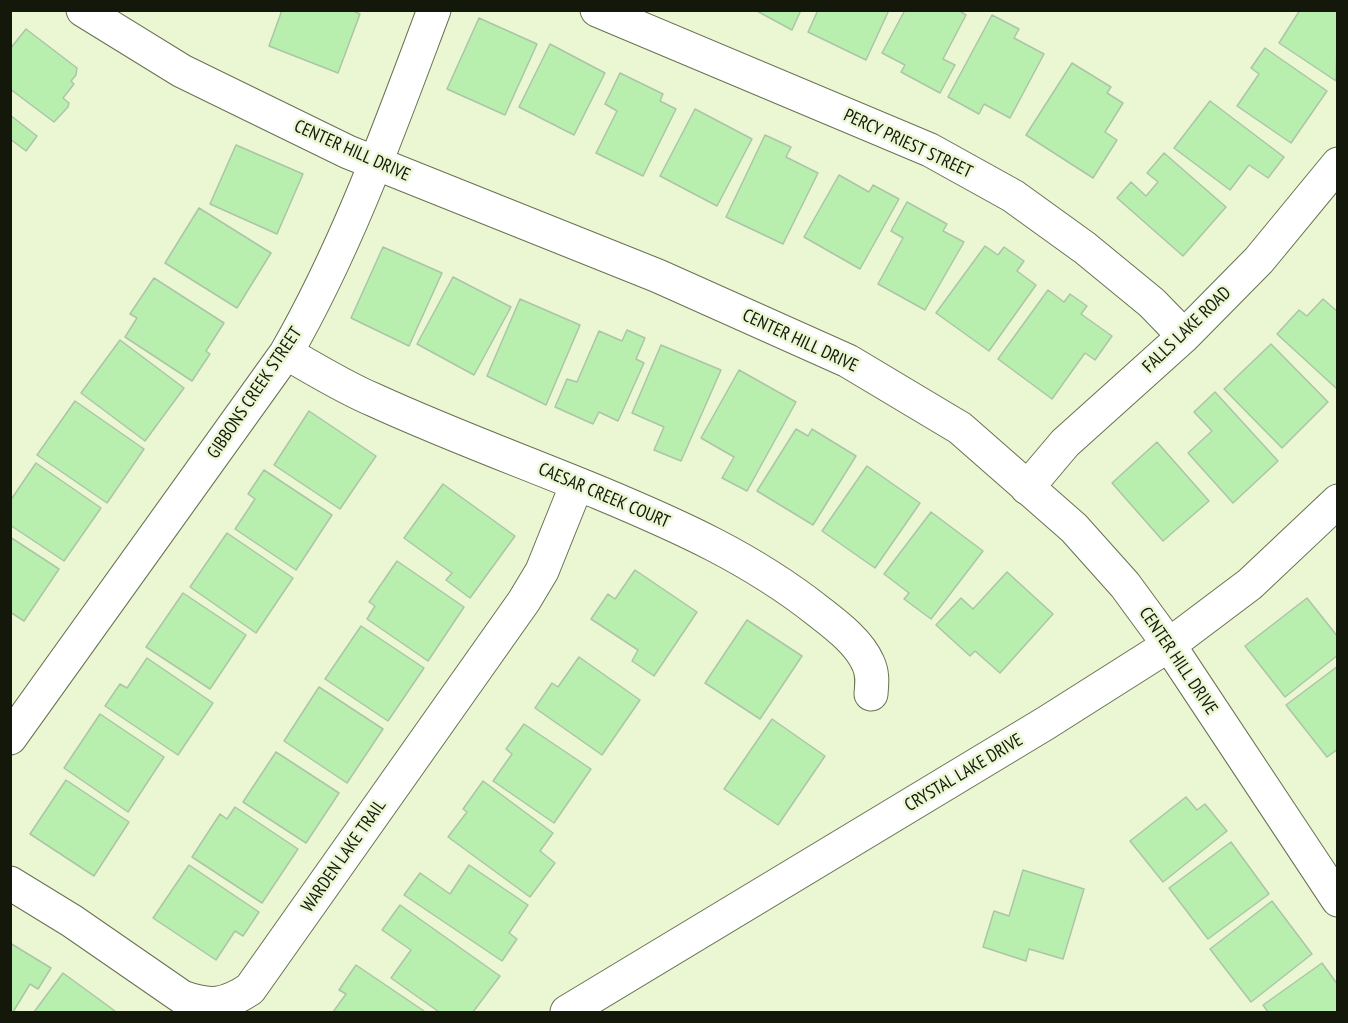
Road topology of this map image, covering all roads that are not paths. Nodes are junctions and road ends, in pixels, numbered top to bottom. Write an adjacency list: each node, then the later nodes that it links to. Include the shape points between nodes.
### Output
1 (82, 10): 4 (street, CENTER HILL DRIVE, via 182,71)
2 (434, 10): 4 (street, GIBBONS CREEK STREET)
3 (597, 10): 6 (street, PERCY PRIEST STREET, via 930,150 1003,190 1085,248 1152,303)
4 (377, 164): 7 (street, GIBBONS CREEK STREET, via 309,313); 9 (street, CENTER HILL DRIVE, via 658,276 848,361 960,428)
5 (1338, 164): 6 (street, FALLS LAKE ROAD, via 1259,260)
6 (1184, 336): 9 (street, FALLS LAKE ROAD, via 1065,442)
7 (286, 353): 8 (street, CAESAR CREEK COURT, via 372,400); 13 (street, GIBBONS CREEK STREET)
8 (577, 484): 12 (street, CAESAR CREEK COURT, via 710,541 798,595 860,650 869,664); 14 (street, WARDEN LAKE TRAIL, via 546,562 524,601 250,989 236,999 201,1004 182,998)
9 (1027, 488): 11 (street, CENTER HILL DRIVE, via 1074,528 1125,585)
10 (1338, 501): 11 (street, CRYSTAL LAKE DRIVE, via 1250,584)
11 (1169, 645): 15 (street, CENTER HILL DRIVE); 16 (street, CRYSTAL LAKE DRIVE)
12 (871, 694)
13 (10, 738)
14 (10, 883)
15 (1338, 900)
16 (567, 1012)

